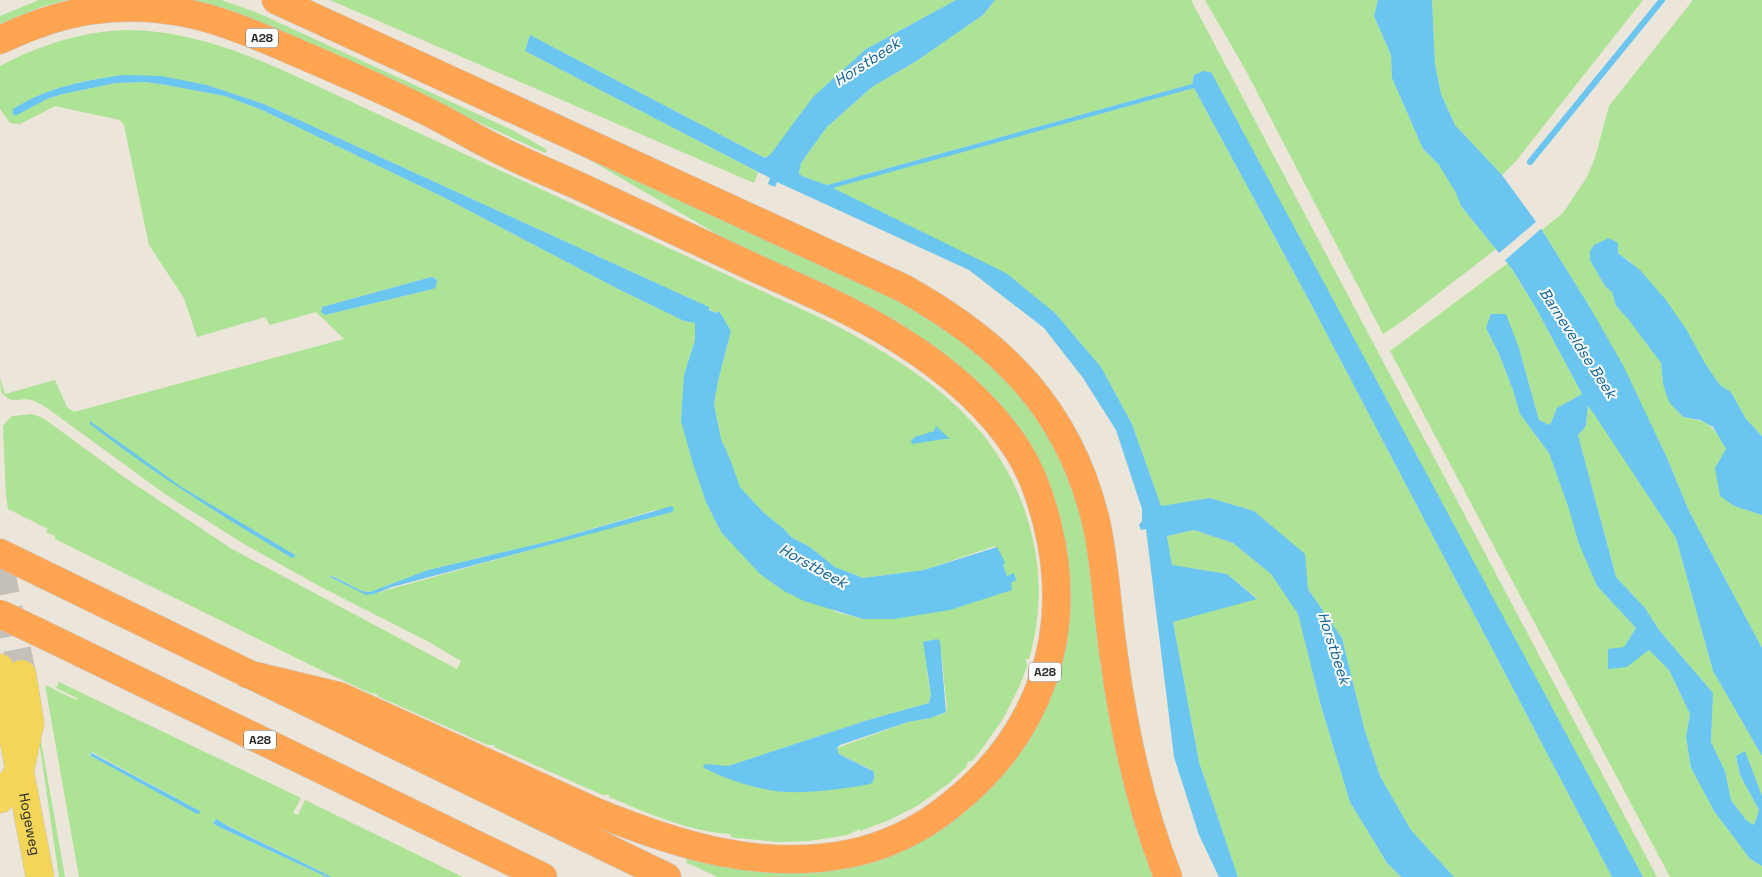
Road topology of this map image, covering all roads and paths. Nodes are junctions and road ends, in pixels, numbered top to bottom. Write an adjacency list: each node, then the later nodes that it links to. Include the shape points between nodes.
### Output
1 (276, 0): 14 (highway, via 903,288 960,323 1011,366 1049,410 1078,464 1089,497 1101,554 1131,759)
2 (0, 40): 6 (highway, A28, via 32,24 84,10 139,7 185,13 228,24 400,98 493,147 795,286 896,337 945,372 991,414 1020,454 1041,501 1053,547 1057,608 1053,641 1036,698 1023,725 981,780 941,814 881,846 848,854 776,859 706,850 678,842 596,812 339,696)
3 (0, 552): 6 (highway, A28)
4 (0, 614): 9 (highway, A28, bridge)
5 (11, 671): 7 (main road, Hogeweg, via 30,723)
6 (247, 674): 13 (highway, A28)
7 (10, 773): 8 (main road); 10 (main road, Hogeweg)
8 (0, 799)
9 (480, 847): 11 (highway, A28); 12 (highway, A28)
10 (40, 877)
11 (534, 877)
12 (543, 877)
13 (666, 877)
14 (1168, 877)

